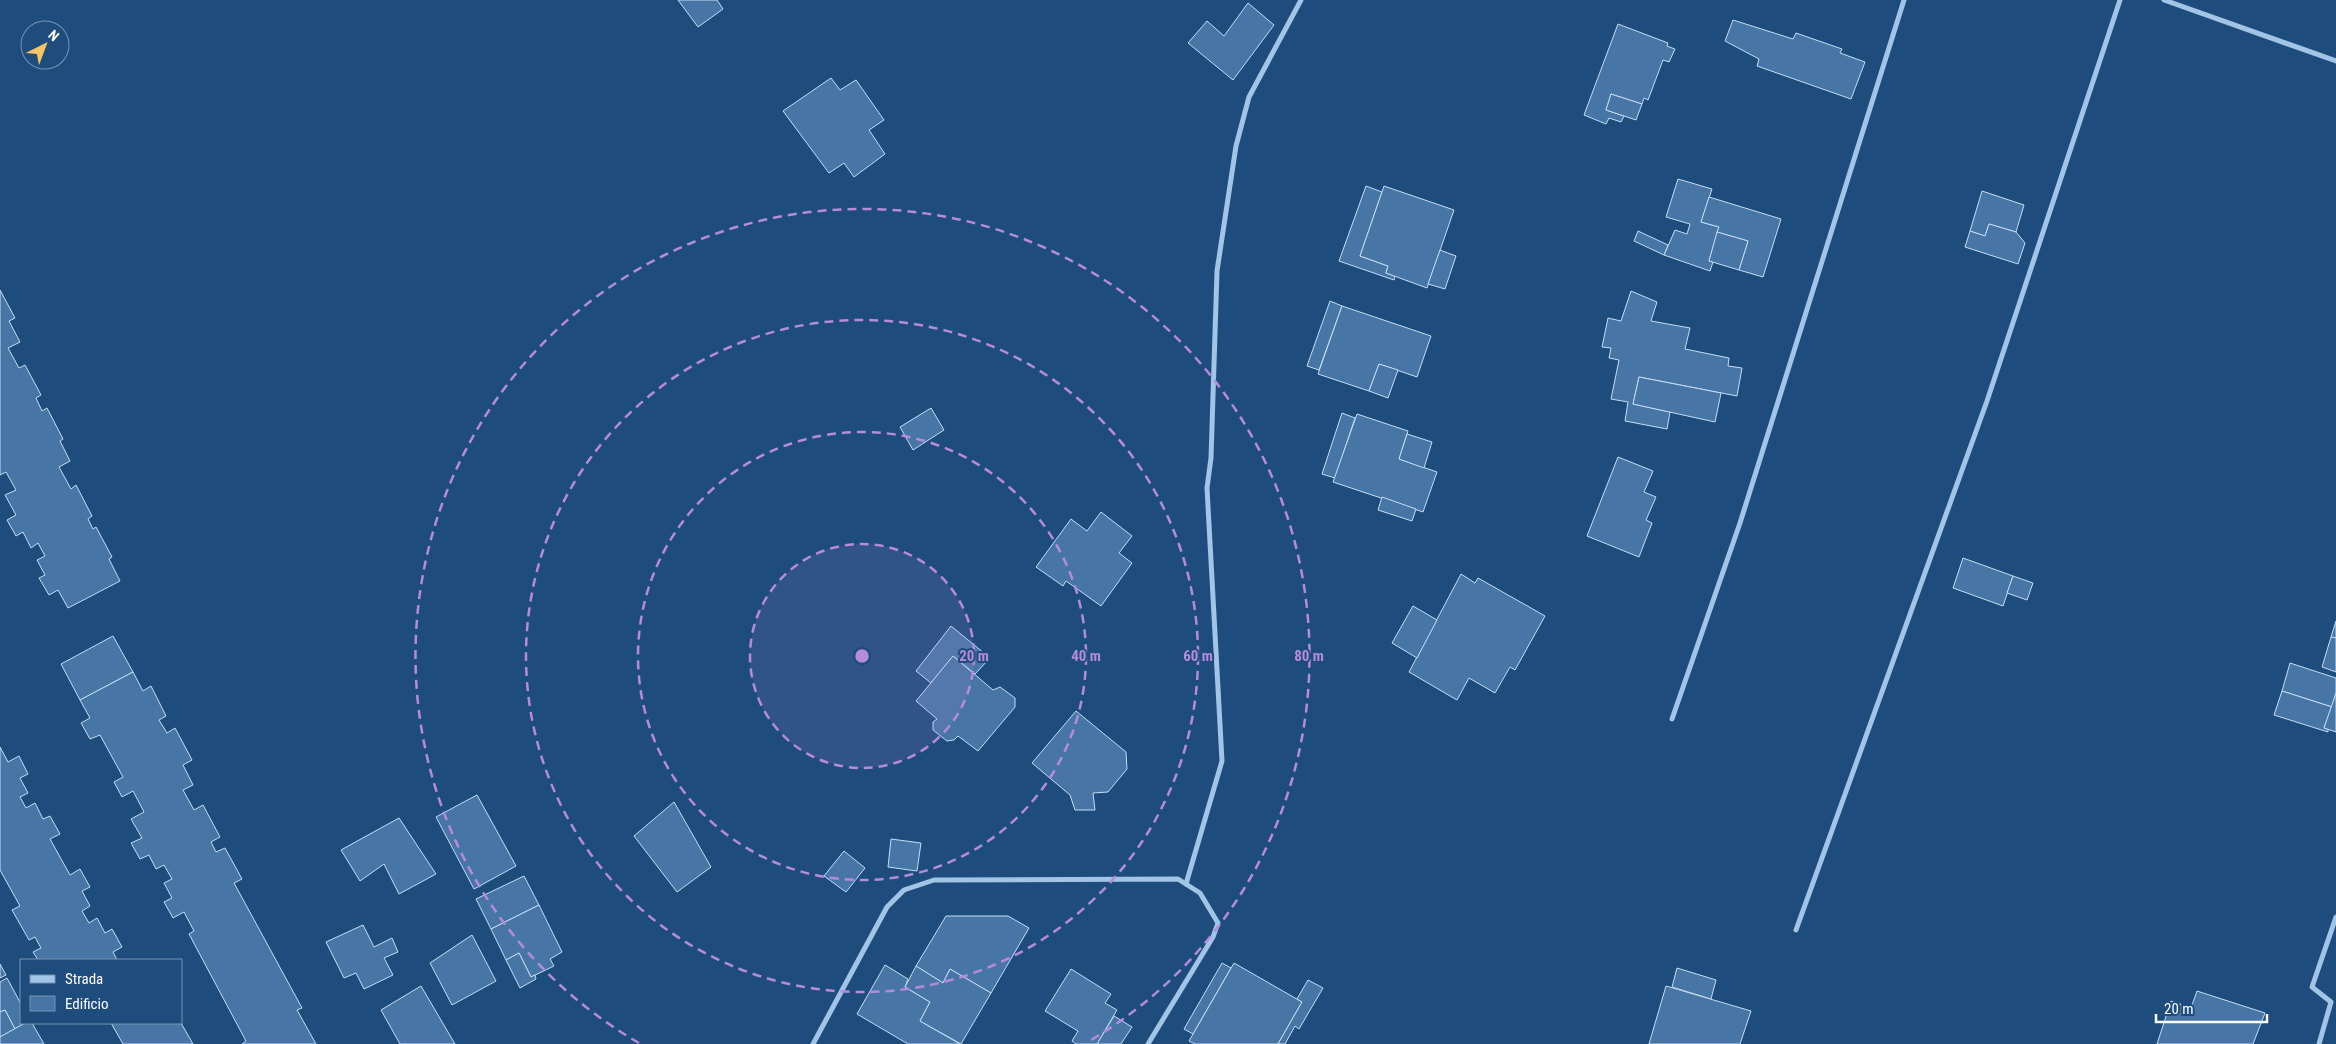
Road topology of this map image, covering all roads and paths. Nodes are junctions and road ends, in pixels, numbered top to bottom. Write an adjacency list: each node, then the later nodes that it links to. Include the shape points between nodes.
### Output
1 (1301, 0): 7 (street, via 1249,97 1236,146 1217,271 1211,458 1207,488 1222,761)
2 (1904, 0): 6 (street, via 1740,523)
3 (2120, 0): 9 (street, via 1988,401)
4 (2164, 0): 5 (street)
5 (2336, 61)
6 (1672, 719)
7 (1186, 884): 10 (street, via 1178,879 934,880 904,890 886,907); 11 (street, via 1200,893 1218,923 1213,937)
8 (2336, 917): 12 (street, via 2312,987 2331,1002)
9 (1796, 930)
10 (813, 1044)
11 (1148, 1044)
12 (2319, 1044)

